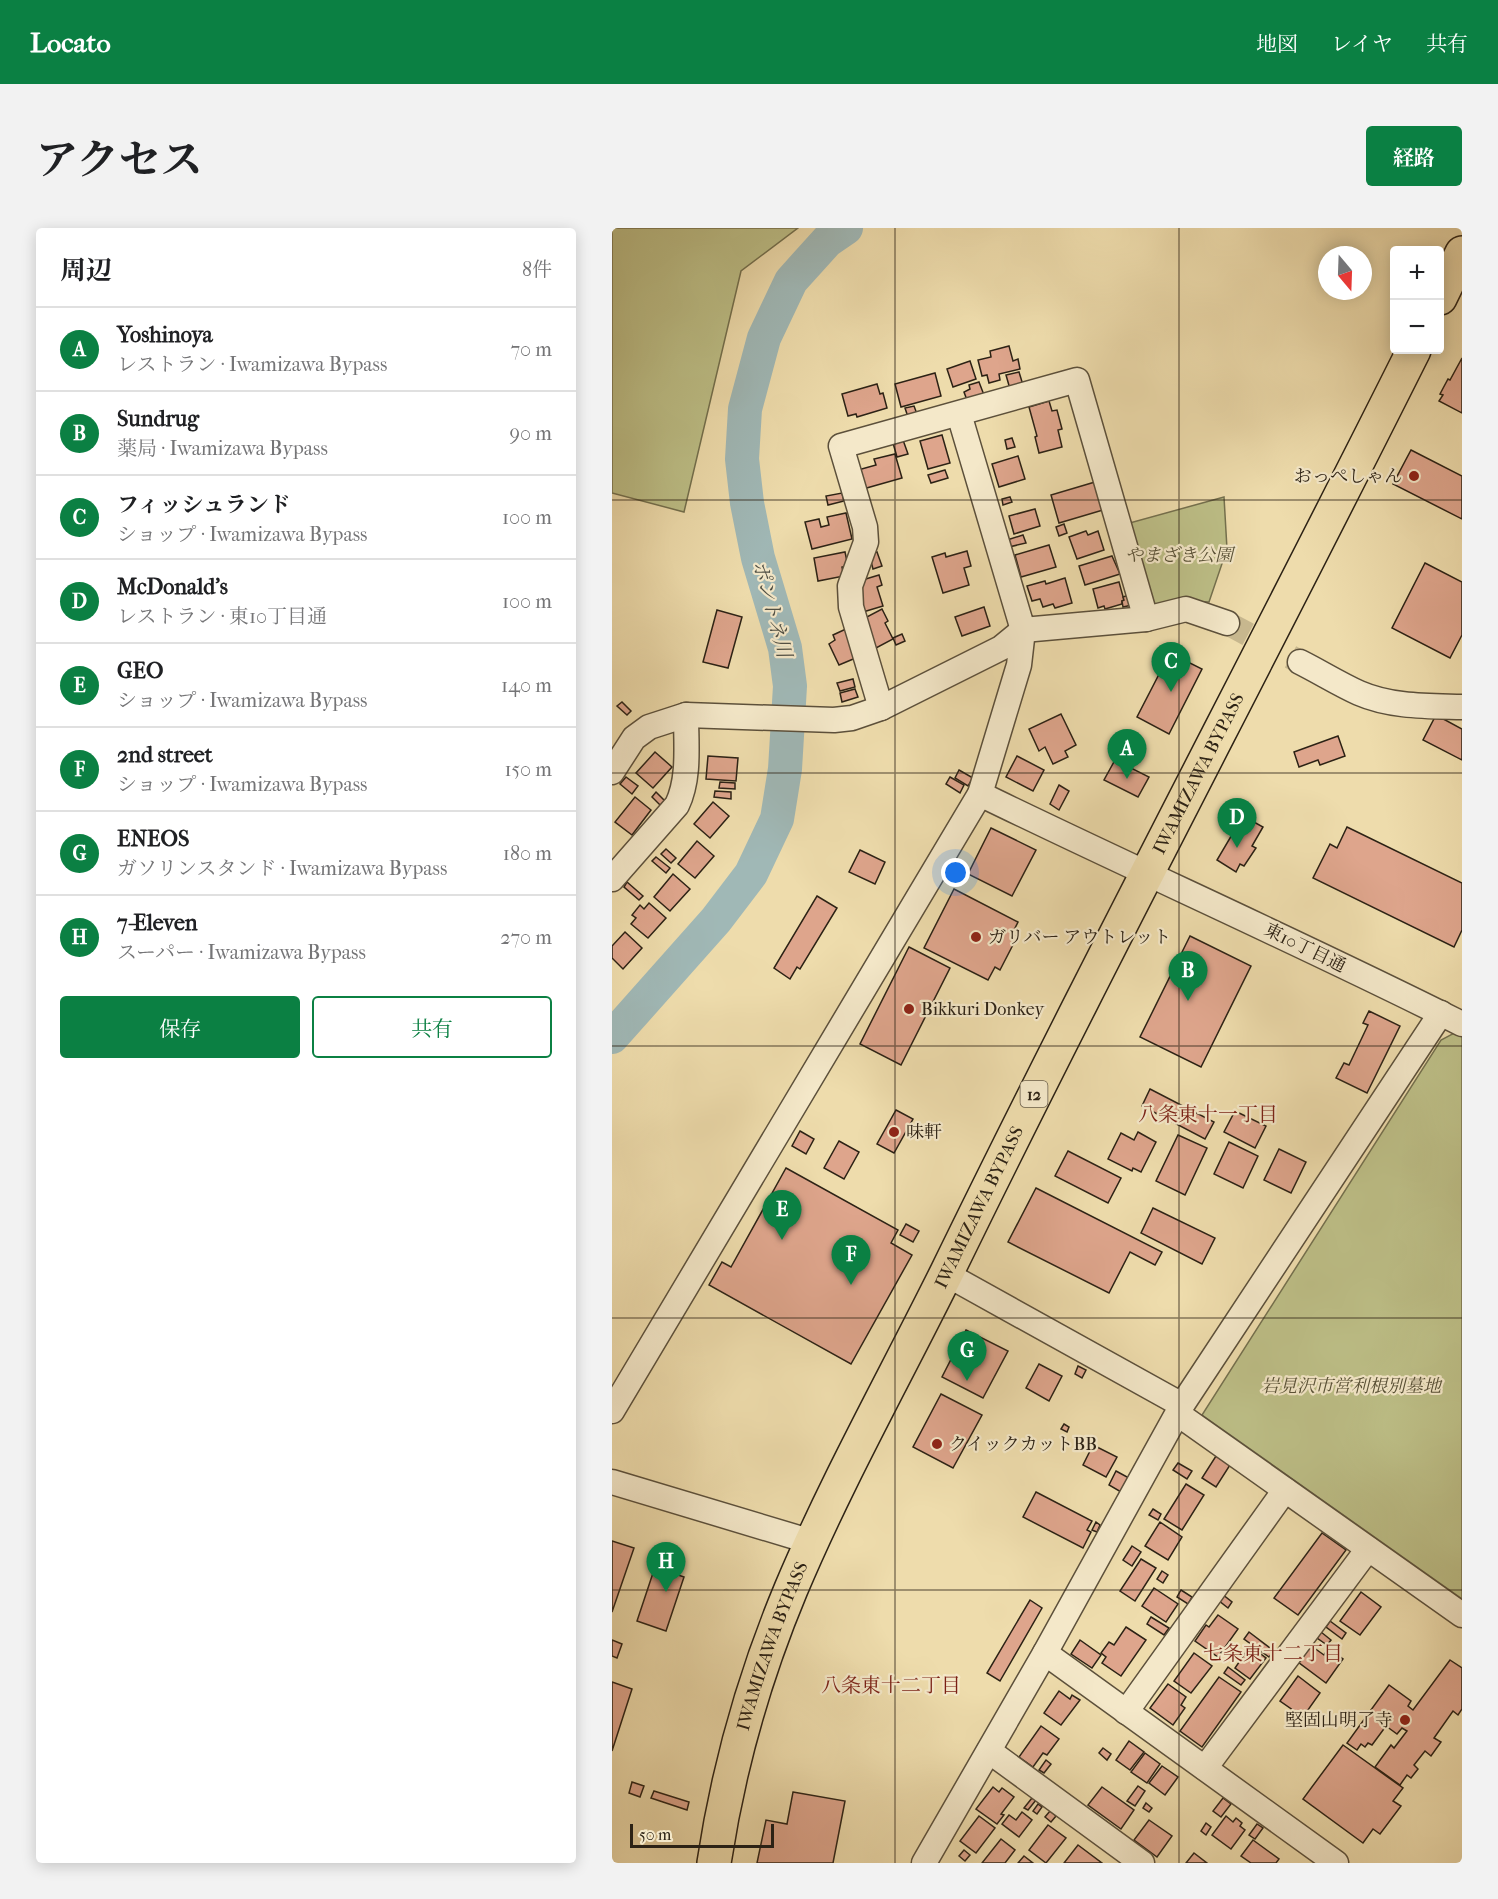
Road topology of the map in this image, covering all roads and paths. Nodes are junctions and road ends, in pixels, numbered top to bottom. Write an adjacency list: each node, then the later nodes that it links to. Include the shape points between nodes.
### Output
1 (1462, 253): 2 (highway)
2 (1444, 290)
3 (1412, 354): 14 (highway, IWAMIZAWA BYPASS / 12)
4 (959, 414): 5 (street, via 1077,380); 7 (street); 10 (street, via 841,446 866,542 850,586 851,607)
5 (1146, 619): 6 (street, via 1186,609); 7 (street)
6 (1227, 623)
7 (1023, 630): 10 (street, via 1001,648); 13 (street, via 1019,665)
8 (1300, 662): 9 (street, via 1360,693 1389,702)
9 (1462, 706)
10 (881, 708): 11 (street, via 852,718 820,720)
11 (686, 715): 12 (street, via 649,727 634,738); 15 (street, via 686,772 680,799)
12 (612, 772)
13 (980, 794): 14 (street, 東10丁目通); 20 (street)
14 (1146, 874): 16 (street, 東10丁目通); 18 (highway, IWAMIZAWA BYPASS / 12)
15 (612, 879)
16 (1441, 1013): 17 (street, 東10丁目通); 19 (street)
17 (1462, 1024)
18 (946, 1274): 19 (street); 23 (highway, IWAMIZAWA BYPASS / 12)
19 (1180, 1410): 22 (street); 26 (street)
20 (612, 1411)
21 (612, 1482): 23 (street)
22 (1285, 1490): 24 (street); 27 (street)
23 (812, 1542): 31 (highway, IWAMIZAWA BYPASS / 12, via 752,1696)
24 (1368, 1549): 25 (street); 29 (street)
25 (1462, 1615)
26 (1045, 1653): 27 (street); 28 (street)
27 (1126, 1712): 29 (street)
28 (989, 1751): 30 (street); 32 (street)
29 (1205, 1768): 33 (street)
30 (931, 1861)
31 (714, 1863)
32 (1142, 1863)
33 (1336, 1863)

